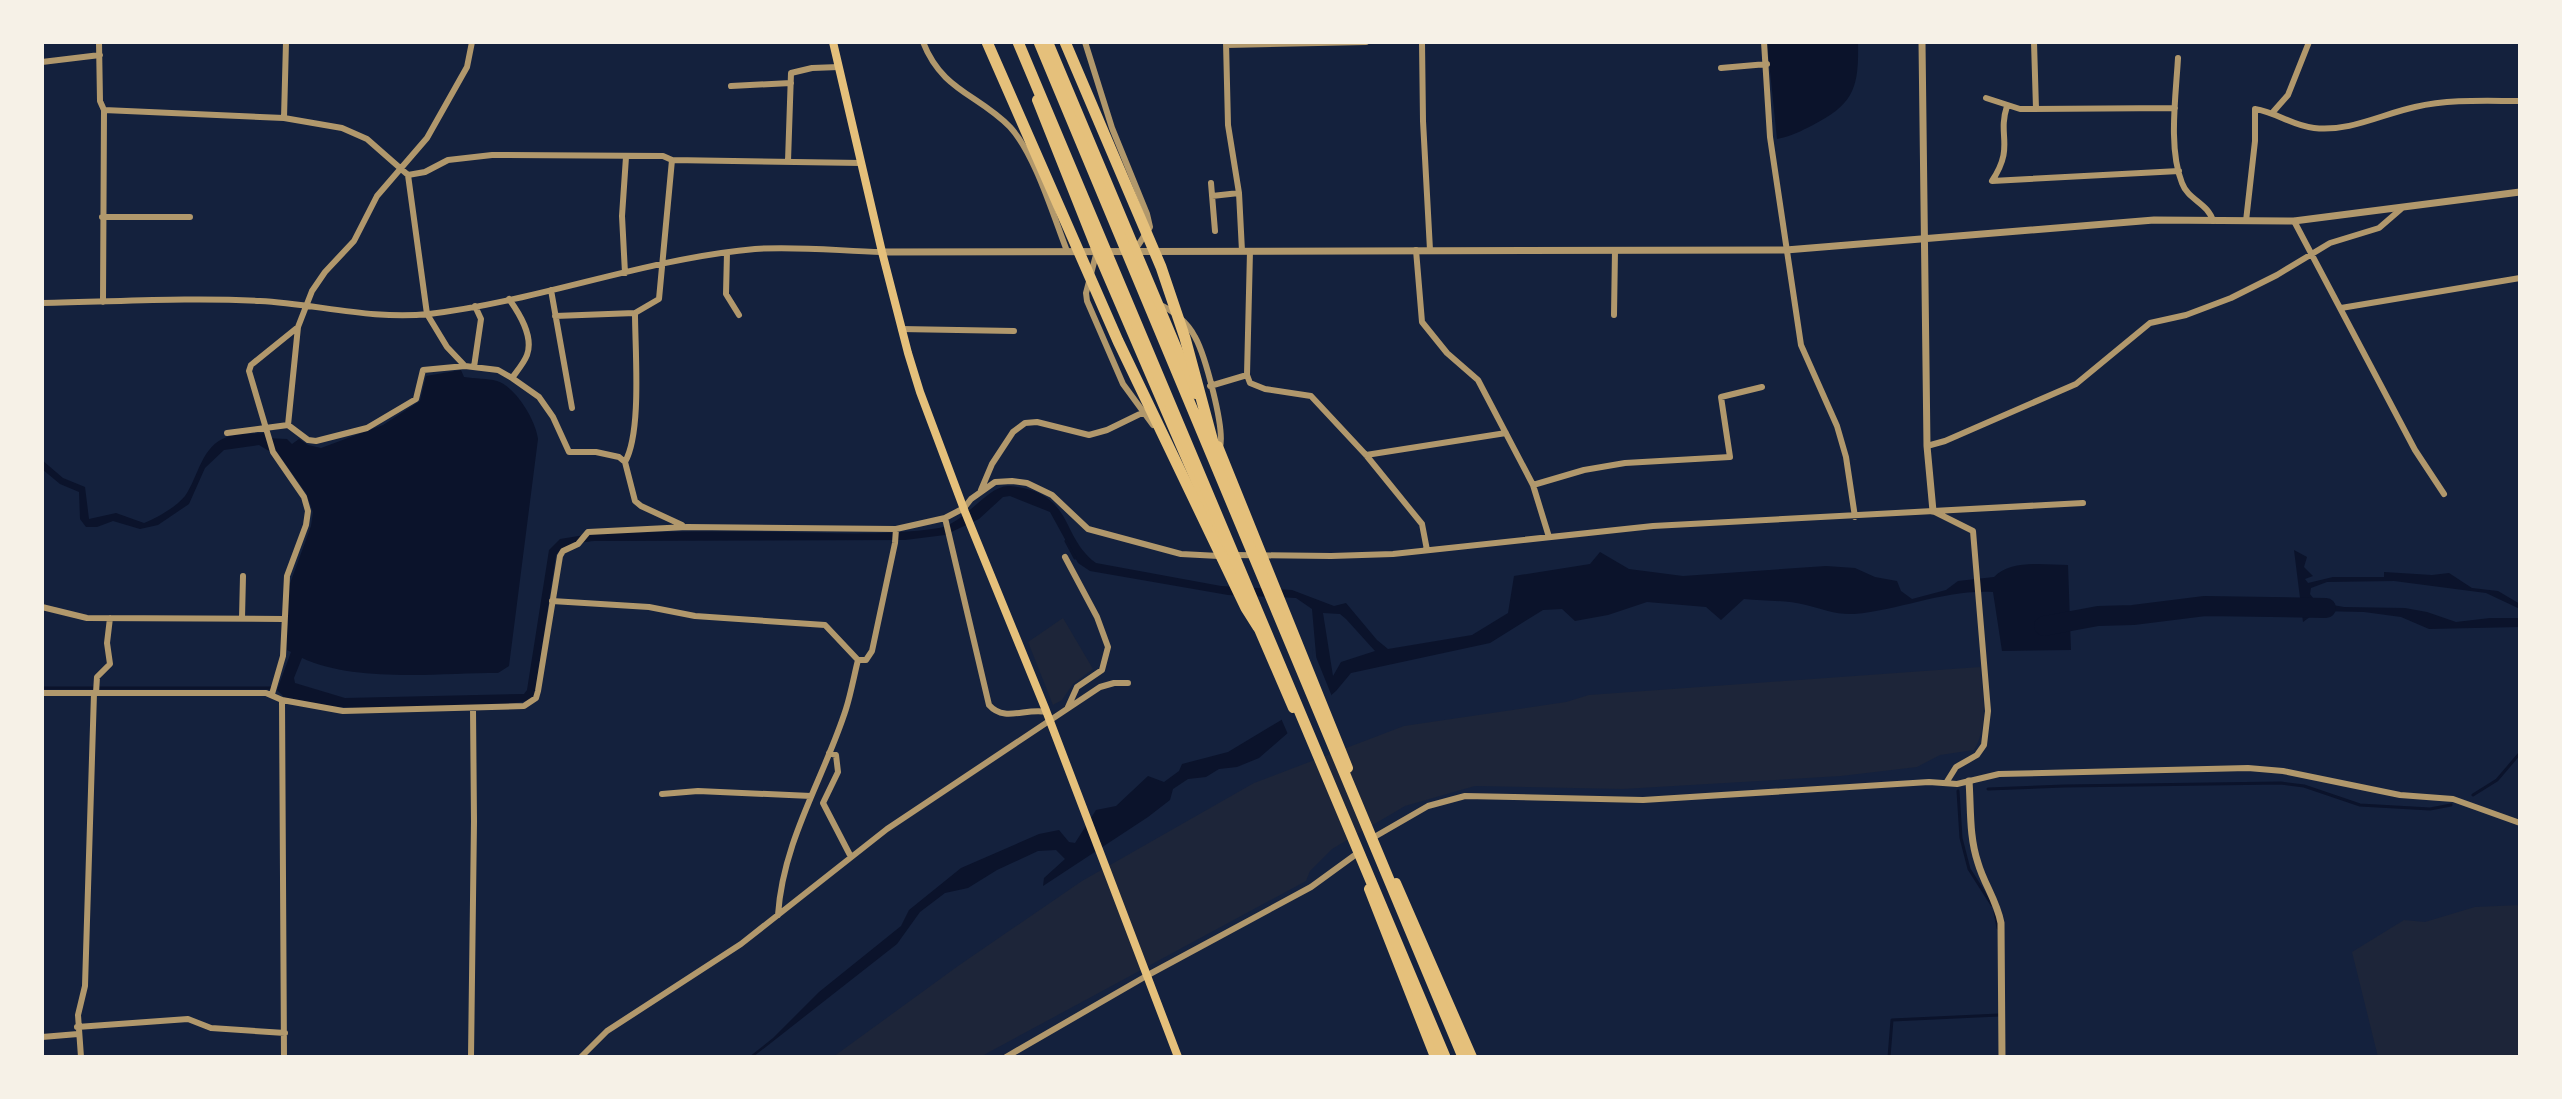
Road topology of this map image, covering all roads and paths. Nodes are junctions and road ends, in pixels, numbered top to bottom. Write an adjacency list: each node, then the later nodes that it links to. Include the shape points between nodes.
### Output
1 (99, 42): 20 (street)
2 (286, 42): 35 (street)
3 (472, 42): 40 (street, via 467,67 427,138)
4 (833, 42): 24 (main road)
5 (923, 42): 60 (street, via 948,81 995,113 1024,145)
6 (987, 42): 124 (highway, via 1118,341 1246,608)
7 (1016, 42): 61 (highway); 124 (highway, via 1194,453)
8 (1039, 42): 105 (highway)
9 (1048, 42): 55 (highway)
10 (1065, 42): 105 (highway, via 1161,267)
11 (1085, 42): 55 (street, via 1147,214 1150,227)
12 (1366, 42): 18 (street)
13 (1422, 42): 57 (street)
14 (1764, 42): 23 (street)
15 (1922, 42): 54 (street)
16 (2034, 42): 32 (street)
17 (2309, 42): 34 (street, via 2288,95)
18 (1260, 43): 19 (street)
19 (1226, 44): 45 (street, via 1228,125)
20 (100, 55): 22 (street); 33 (street)
21 (2178, 58): 31 (street)
22 (42, 62)
23 (1767, 64): 25 (street); 59 (street, via 1770,137)
24 (839, 67): 26 (street, via 791,73); 39 (main road)
25 (1721, 68)
26 (791, 83): 27 (street); 38 (street)
27 (731, 86)
28 (1986, 98): 30 (street)
29 (2520, 101): 34 (street, via 2419,106 2331,128 2312,128)
30 (2007, 106): 32 (street); 41 (street, via 2006,155 1992,181)
31 (2175, 108): 32 (street); 41 (street)
32 (2036, 109)
33 (104, 110): 35 (street); 48 (street)
34 (2273, 112): 51 (street, via 2255,109)
35 (284, 118): 40 (street, via 342,128 367,139)
36 (626, 157): 37 (street); 42 (street, via 492,155 448,160); 67 (street)
37 (672, 160): 38 (street); 66 (street)
38 (788, 161): 39 (street)
39 (861, 163): 63 (main road)
40 (402, 168): 42 (street); 75 (street, via 377,196 354,241 325,272)
41 (2179, 171): 50 (street, via 2186,191 2210,211)
42 (408, 175): 78 (street)
43 (1211, 183): 46 (street)
44 (2520, 192): 47 (street)
45 (1239, 193): 46 (street); 62 (street)
46 (1212, 196): 53 (street)
47 (2401, 209): 52 (street); 65 (street, via 2379,228)
48 (102, 217): 49 (street); 71 (street)
49 (190, 217)
50 (2213, 221): 51 (street); 54 (street, via 2154,220)
51 (2246, 221): 52 (street)
52 (2294, 221): 65 (street)
53 (1215, 231)
54 (1924, 238): 59 (street); 97 (street)
55 (1135, 250): 61 (street); 62 (street); 73 (highway)
56 (1416, 250): 57 (street); 62 (street); 96 (street, via 1422,322 1478,380)
57 (1430, 250): 58 (street)
58 (1615, 250): 59 (street); 80 (street)
59 (1786, 250): 109 (street, via 1801,345 1841,442)
60 (1067, 251): 61 (street); 63 (street)
61 (1097, 251): 92 (street, via 1087,301 1123,384); 103 (highway)
62 (1246, 251): 87 (street)
63 (882, 252): 64 (street, via 804,248); 83 (main road)
64 (727, 253): 66 (street); 79 (street, via 726,294)
65 (2312, 254): 76 (street); 97 (street, via 2231,298 2150,323 2076,384 2051,397)
66 (664, 264): 67 (street); 77 (street, via 659,299)
67 (625, 273): 69 (street)
68 (2520, 278): 76 (street)
69 (551, 290): 70 (street); 81 (street)
70 (509, 299): 74 (street); 88 (street, via 522,319 528,345)
71 (103, 302): 72 (street); 75 (street, via 262,301)
72 (42, 303)
73 (1158, 304): 89 (street, via 1185,322 1195,336); 98 (highway)
74 (475, 306): 78 (street); 86 (street, via 481,319)
75 (306, 308): 78 (street); 82 (street)
76 (2341, 308): 104 (street, via 2415,450)
77 (635, 313): 81 (street); 100 (street, via 634,422)
78 (427, 314): 85 (street)
79 (739, 315)
80 (1614, 315)
81 (555, 316): 91 (street)
82 (298, 327): 93 (street); 94 (street, via 249,371)
83 (901, 329): 84 (street); 107 (main road)
84 (1014, 331)
85 (465, 366): 86 (street); 93 (street, via 423,370 416,399 367,428 316,441)
86 (474, 367): 88 (street)
87 (1247, 375): 89 (street); 99 (street, via 1250,383 1265,389 1311,396)
88 (512, 378): 100 (street, via 539,397 569,452 596,452)
89 (1210, 386): 98 (street, via 1221,429)
90 (1762, 387): 101 (street, via 1721,397 1730,457 1625,463)
91 (572, 408)
92 (1144, 412): 102 (street, via 1089,435 1025,423 1013,432); 103 (street)
93 (288, 425): 94 (street)
94 (268, 428): 95 (street); 123 (street, via 273,452 308,511 287,576)
95 (227, 433)
96 (1506, 433): 99 (street); 101 (street)
97 (1927, 446): 108 (street)
98 (1219, 449): 116 (highway)
99 (1366, 455): 114 (street, via 1422,524)
100 (625, 462): 111 (street, via 635,501)
101 (1533, 485): 113 (street)
102 (981, 490): 107 (street); 115 (street, via 1001,481 1027,483 1061,500 1088,529 1181,554)
103 (1200, 490): 115 (highway)
104 (2444, 494)
105 (1228, 501): 156 (highway)
106 (2083, 503): 108 (street)
107 (964, 510): 110 (street); 133 (main road)
108 (1933, 511): 109 (street); 136 (street, via 1973,531 1988,711 1984,745 1956,767)
109 (1855, 517): 113 (street, via 1653,526)
110 (946, 520): 112 (street); 133 (street, via 989,705 1005,715 1035,709)
111 (687, 527): 112 (street); 119 (street, via 588,532 560,556)
112 (896, 530): 125 (street, via 872,651 866,660)
113 (1549, 537): 114 (street)
114 (1427, 550): 116 (street)
115 (1228, 555): 116 (street); 141 (highway)
116 (1263, 555): 140 (highway)
117 (1065, 557): 131 (street, via 1108,647 1102,670 1077,687)
118 (243, 576): 122 (street)
119 (552, 601): 125 (street, via 825,625); 132 (street, via 536,698 524,706)
120 (42, 607): 121 (street)
121 (110, 618): 122 (street); 128 (street, via 110,664 97,677)
122 (242, 618): 123 (street)
123 (283, 619): 127 (street, via 283,656)
124 (1275, 655): 155 (highway)
125 (858, 660): 134 (street)
126 (1128, 683): 131 (street, via 1100,687)
127 (273, 690): 128 (street); 130 (street)
128 (95, 691): 129 (street); 145 (street, via 85,986)
129 (42, 693)
130 (282, 700): 132 (street, via 343,711); 146 (street)
131 (1068, 707): 133 (street)
132 (473, 709): 150 (street)
133 (1050, 720): 142 (street); 144 (main road)
134 (829, 753): 138 (street); 142 (street, via 836,755 838,772 823,803)
135 (1969, 781): 136 (street); 139 (street, via 1999,774 2248,768 2453,799); 158 (street, via 1973,846 2001,923)
136 (1946, 783): 140 (street, via 1643,800 1465,796 1428,806)
137 (662, 794): 138 (street)
138 (811, 796): 143 (street, via 780,888)
139 (2520, 823)
140 (1374, 833): 157 (highway)
141 (1353, 851): 144 (street, via 1311,887); 154 (highway)
142 (851, 857): 143 (street)
143 (778, 915): 151 (street, via 607,1031)
144 (1148, 973): 152 (street); 153 (main road)
145 (78, 1030): 146 (street, via 188,1019 211,1028); 147 (street); 148 (street)
146 (285, 1033): 149 (street)
147 (42, 1037)
148 (81, 1057)
149 (284, 1057)
150 (471, 1057)
151 (581, 1057)
152 (1006, 1057)
153 (1178, 1057)
154 (1435, 1057)
155 (1445, 1057)
156 (1463, 1057)
157 (1472, 1057)
158 (2002, 1057)

